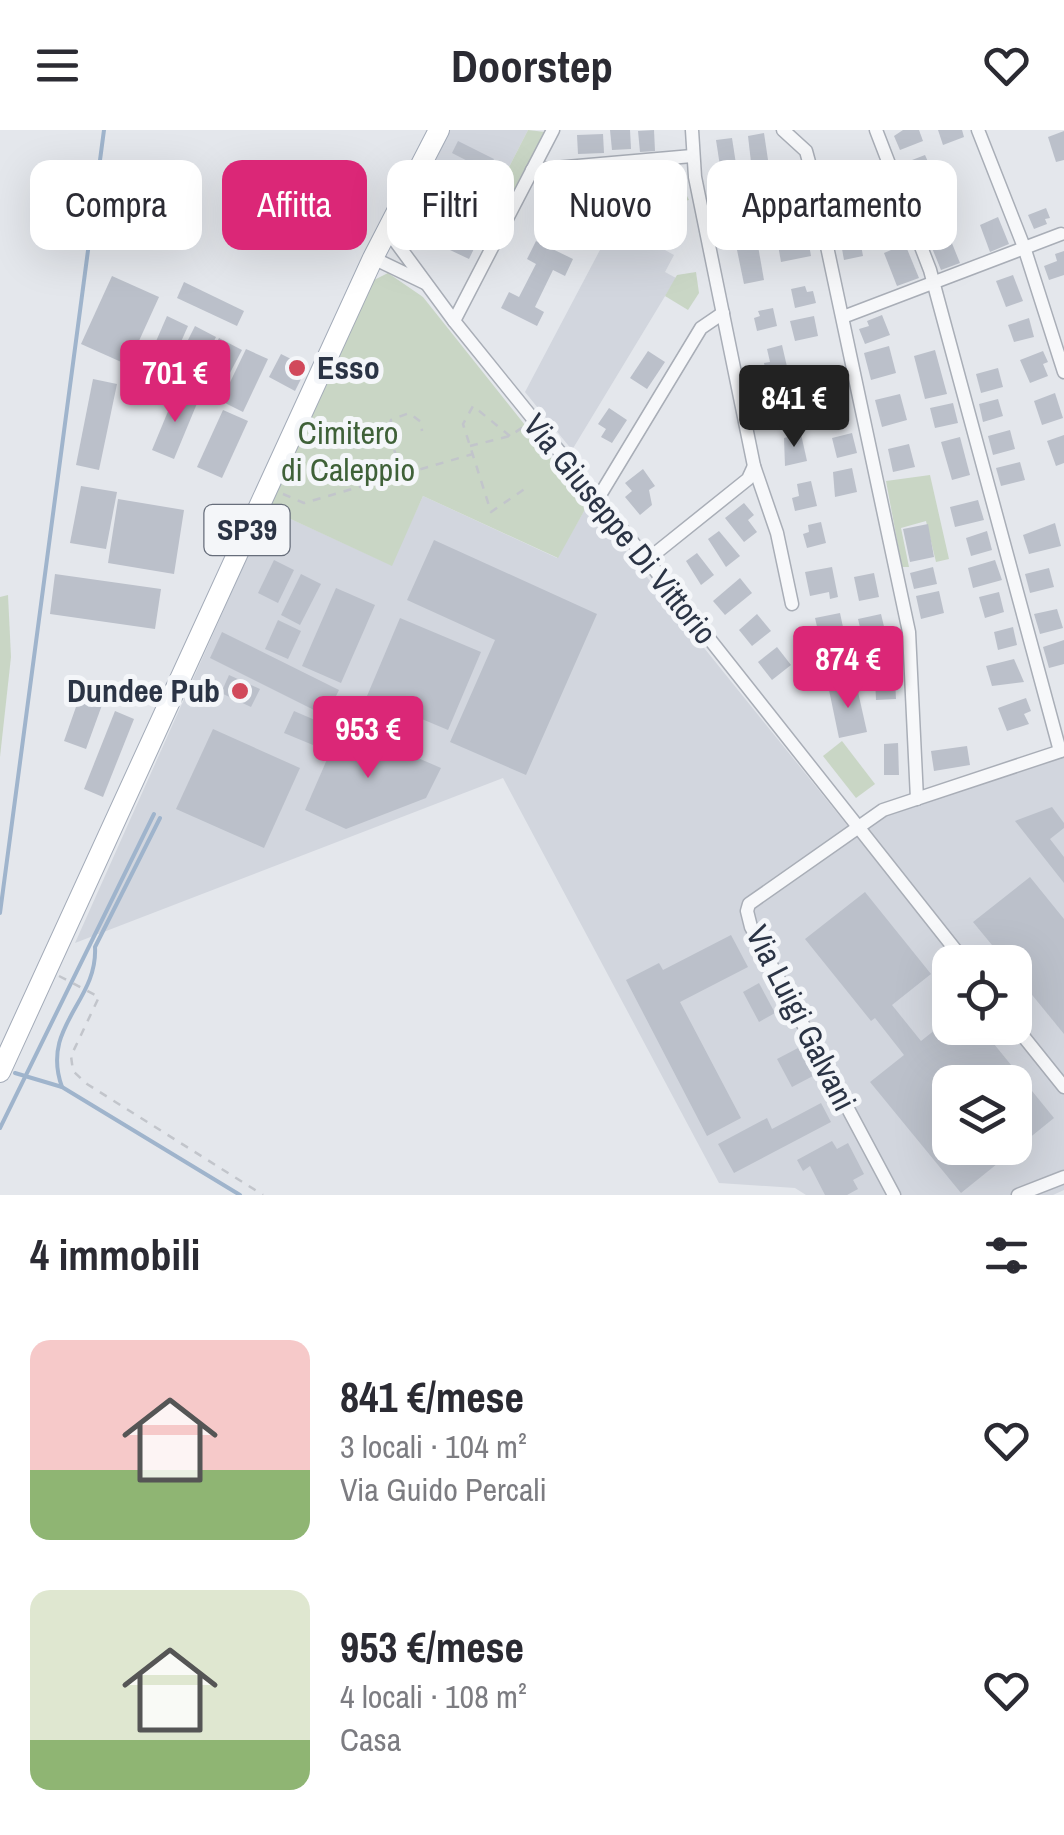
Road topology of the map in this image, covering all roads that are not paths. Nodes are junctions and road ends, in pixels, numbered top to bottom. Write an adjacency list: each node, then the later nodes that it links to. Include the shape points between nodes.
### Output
1 (439, 130): 10 (main road, SP39)
2 (553, 130): 9 (street)
3 (692, 130): 8 (street)
4 (808, 130): 7 (street)
5 (876, 130): 14 (street)
6 (978, 130): 12 (street)
7 (786, 134): 17 (street, via 810,162)
8 (692, 156): 9 (street); 16 (street)
9 (532, 170): 18 (street)
10 (386, 230): 13 (main road, SP39); 15 (street, Via Giuseppe Di Vittorio)
11 (1061, 234): 12 (street)
12 (1024, 247): 14 (street); 19 (street)
13 (373, 258): 15 (street, Via Giuseppe Di Vittorio); 29 (main road, SP39)
14 (933, 282): 17 (street); 24 (street)
15 (425, 284): 18 (street, Via Giuseppe Di Vittorio)
16 (722, 312): 20 (street); 21 (street, via 702,328)
17 (843, 317): 25 (street, via 909,632)
18 (454, 321): 21 (street, Via Giuseppe Di Vittorio)
19 (1064, 372)
20 (754, 466): 22 (street, via 748,480); 23 (street)
21 (597, 500): 22 (street, Via Giuseppe Di Vittorio)
22 (647, 560): 26 (street, Via Giuseppe Di Vittorio)
23 (792, 604)
24 (1062, 750): 25 (street)
25 (917, 800): 26 (street)
26 (856, 827): 27 (street, Via Giuseppe Di Vittorio); 32 (street, Via Luigi Galvani, via 746,911)
27 (950, 945)
28 (1030, 1045): 30 (street)
29 (0, 1072)
30 (1064, 1087)
31 (1064, 1177): 33 (street)
32 (894, 1195)
33 (1018, 1195)

